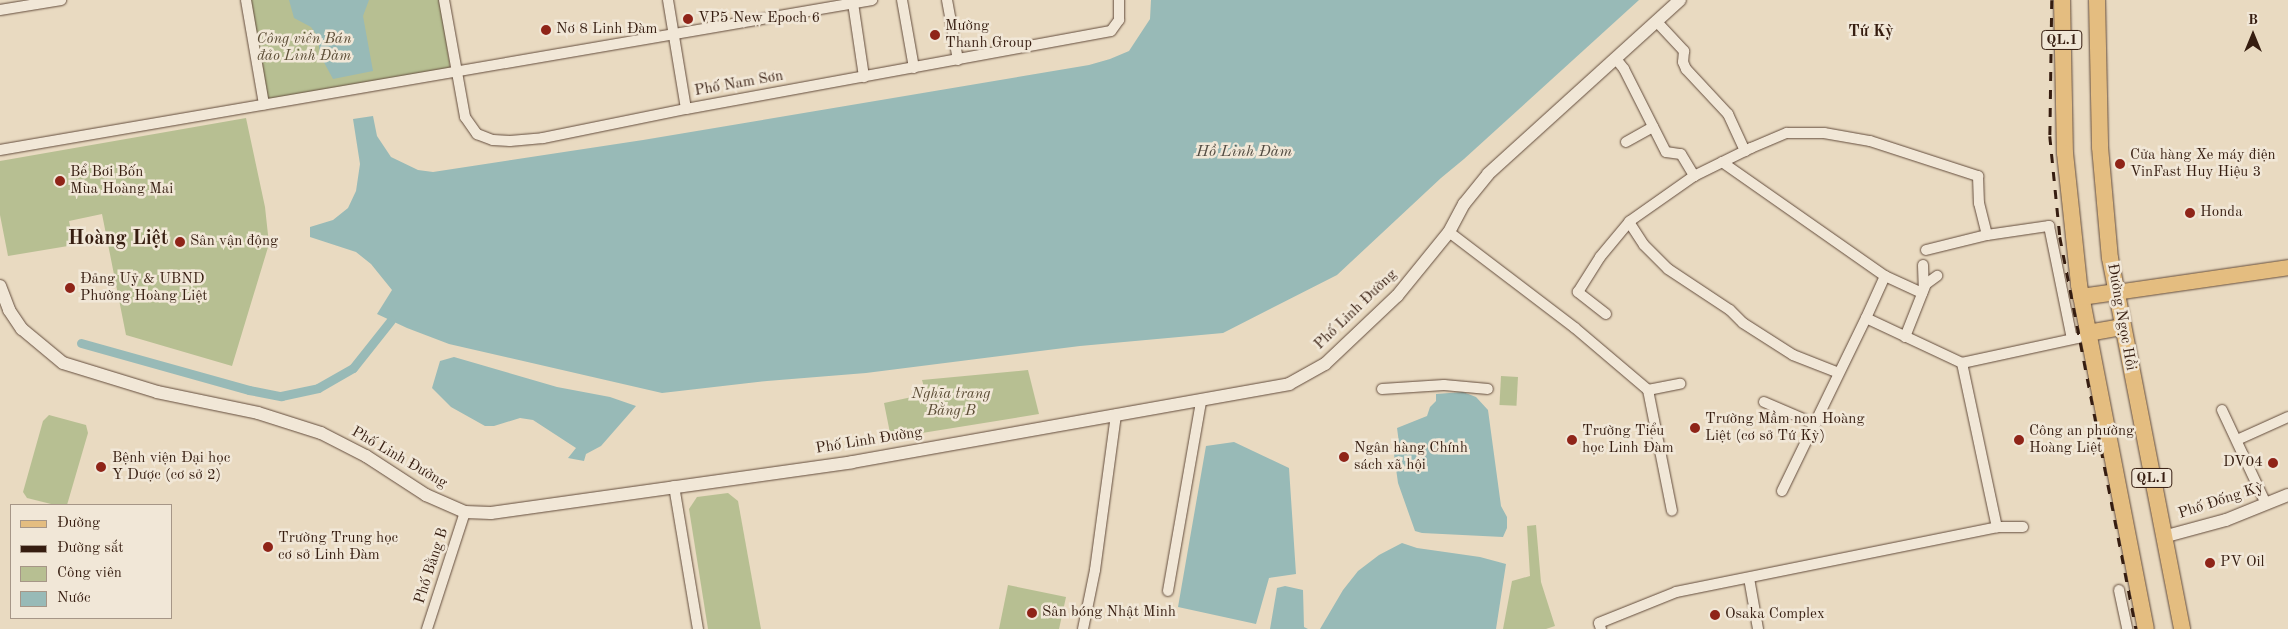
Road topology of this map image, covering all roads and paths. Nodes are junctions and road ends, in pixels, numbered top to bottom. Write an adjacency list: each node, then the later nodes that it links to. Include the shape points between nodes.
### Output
1 (61, 0): 13 (street)
2 (246, 0): 21 (street)
3 (444, 0): 19 (street, Phố Nam Sơn)
4 (668, 0): 15 (street)
5 (872, 0): 12 (street)
6 (902, 0): 18 (street)
7 (947, 0): 17 (street)
8 (1119, 0): 17 (street, Phố Nam Sơn, via 1119,20 1111,31)
9 (1680, 0): 14 (street, Phố Linh Đường)
10 (2062, 0): 40 (highway, QL.1, via 2065,153)
11 (2097, 0): 39 (highway, Đường Ngọc Hồi / QL.1, via 2100,147)
12 (853, 3): 15 (street); 20 (street)
13 (0, 10)
14 (1657, 22): 16 (street, Phố Linh Đường); 26 (street, via 1684,51 1686,69 1728,114)
15 (674, 34): 19 (street); 22 (street)
16 (1616, 59): 23 (street); 30 (street, Phố Linh Đường, via 1488,174 1464,204)
17 (958, 60): 18 (street, Phố Nam Sơn)
18 (914, 68): 20 (street, Phố Nam Sơn)
19 (456, 72): 21 (street); 22 (street, Phố Nam Sơn, via 465,117 477,134 493,140 543,138)
20 (864, 77): 22 (street, Phố Nam Sơn)
21 (264, 104): 25 (street)
22 (686, 109)
23 (1653, 127): 24 (street); 28 (street, via 1666,152 1681,154)
24 (1626, 142)
25 (0, 150)
26 (1745, 151): 27 (street); 31 (street, via 1787,133 1824,133 1870,141 1978,176 1979,203)
27 (1722, 162): 28 (street); 35 (street)
28 (1694, 176): 29 (street)
29 (1629, 222): 41 (street, via 1600,257 1578,292); 48 (street, via 1644,244 1668,269 1793,355)
30 (1449, 232): 52 (street, via 1575,328); 53 (street, Phố Linh Đường, via 1397,296 1325,364 1289,384)
31 (1987, 235): 32 (street); 46 (street, via 2049,226)
32 (1926, 250)
33 (1922, 265): 38 (street)
34 (2288, 267): 39 (main road)
35 (1885, 276): 38 (street); 42 (street)
36 (1938, 276): 38 (street)
37 (0, 286): 65 (street, Phố Linh Đường, via 9,310 22,330 63,363 157,392 258,413 321,433 366,456 426,495)
38 (1924, 288): 45 (street)
39 (2115, 292): 40 (highway); 43 (highway, Đường Ngọc Hồi / QL.1)
40 (2081, 297): 44 (highway, QL.1)
41 (1606, 314)
42 (1867, 316): 45 (street); 48 (street)
43 (2122, 327): 44 (highway); 68 (highway, Đường Ngọc Hồi / QL.1)
44 (2088, 333): 46 (street); 78 (highway, QL.1)
45 (1905, 337): 47 (street)
46 (2072, 339): 47 (street)
47 (1962, 364): 66 (street)
48 (1839, 373): 58 (street)
49 (1680, 384): 52 (street)
50 (1382, 389): 51 (street, via 1444,385)
51 (1488, 389)
52 (1648, 390): 64 (street)
53 (1201, 401): 56 (street, Phố Linh Đường); 71 (street)
54 (1764, 402): 58 (street)
55 (2222, 410): 59 (street)
56 (1116, 414): 60 (street, Phố Linh Đường, via 852,462); 74 (street, via 1095,570)
57 (2288, 417): 59 (street)
58 (1814, 424): 61 (street)
59 (2237, 440): 63 (street)
60 (674, 486): 65 (street, Phố Linh Đường, via 491,513); 73 (street)
61 (1782, 491)
62 (2288, 495): 63 (street, Phố Đống Kỳ)
63 (2266, 504): 68 (street, Phố Đống Kỳ, via 2226,520)
64 (1672, 511)
65 (465, 512): 72 (street, Phố Bằng B)
66 (1996, 527): 67 (street); 69 (street)
67 (2023, 527)
68 (2163, 537): 79 (highway, Đường Ngọc Hồi / QL.1)
69 (1748, 578): 75 (street, via 1676,592 1599,623); 76 (street)
70 (2119, 590): 77 (street)
71 (1168, 591)
72 (427, 629)
73 (698, 629)
74 (1083, 629)
75 (1601, 629)
76 (1758, 629)
77 (2127, 629)
78 (2146, 629)
79 (2182, 629)

